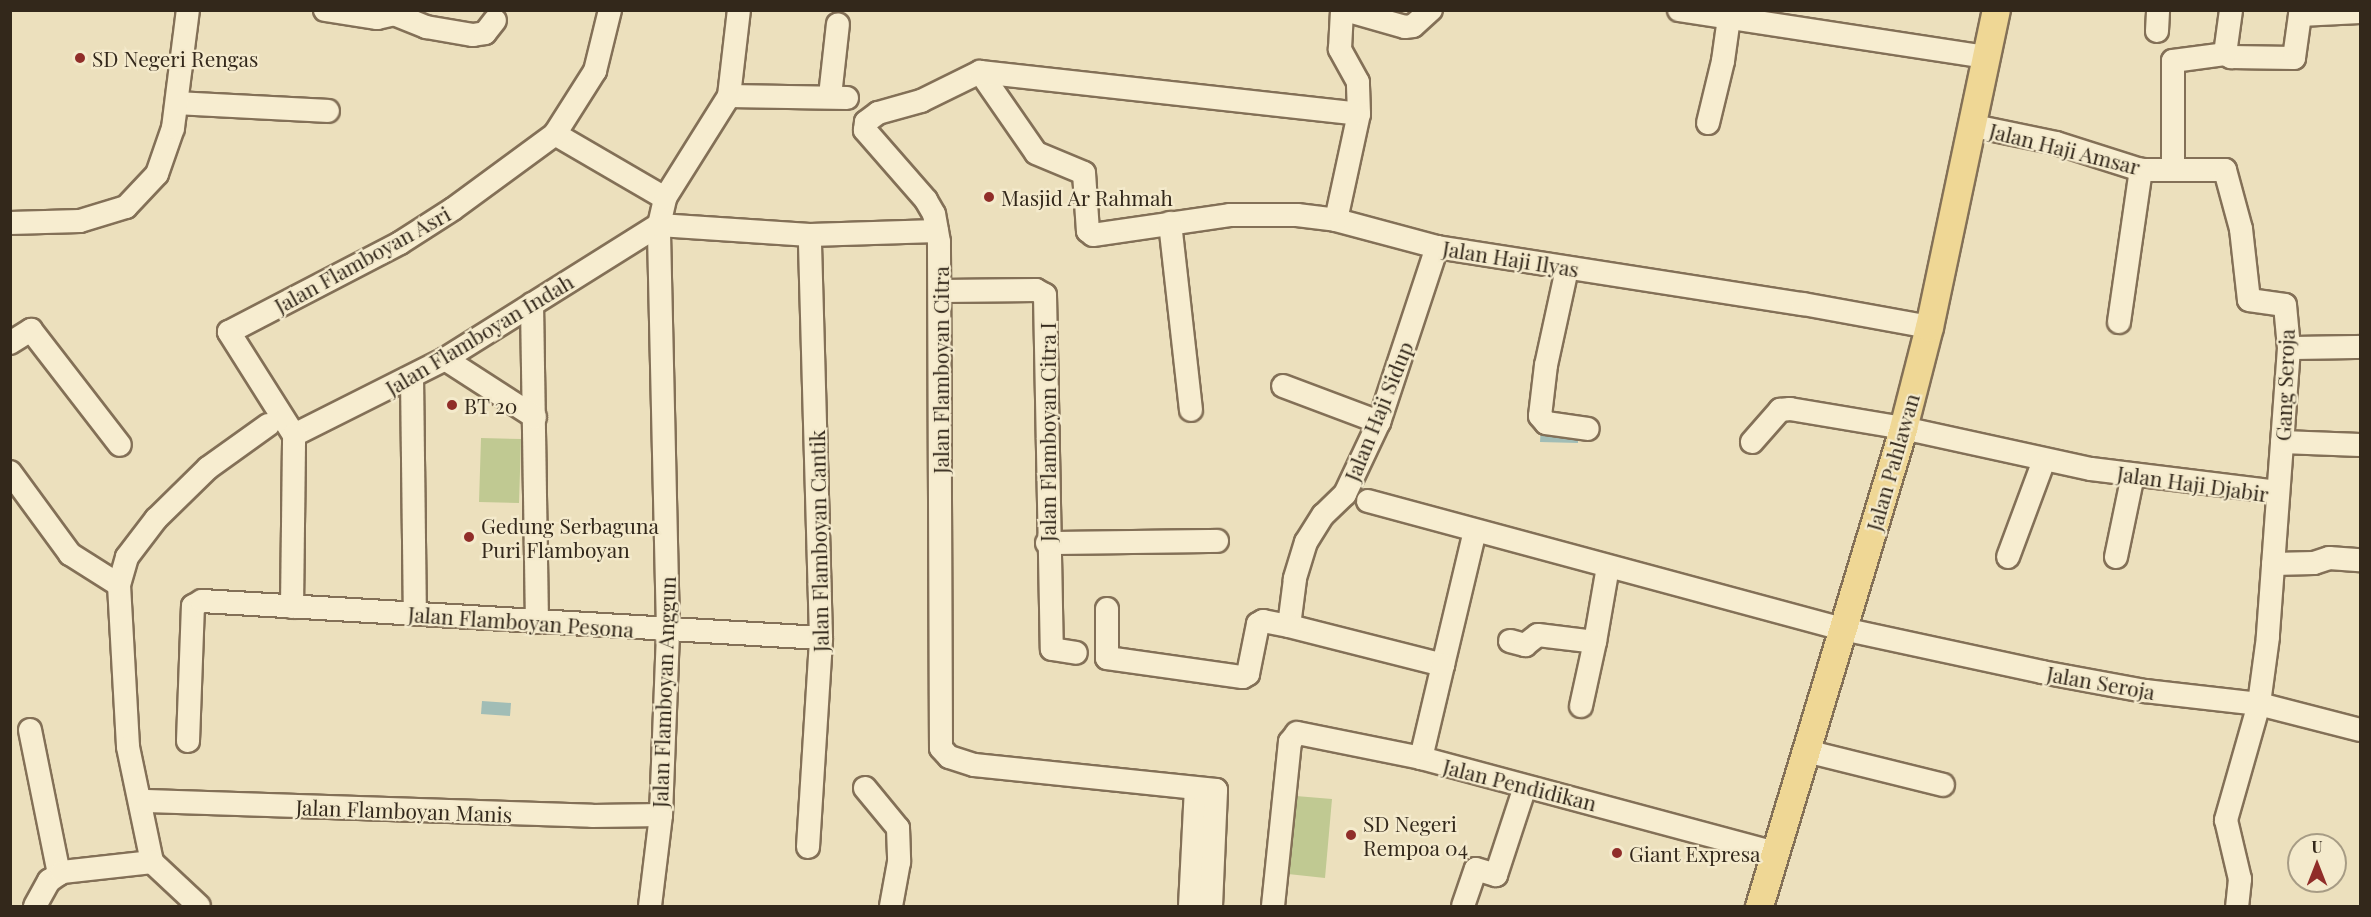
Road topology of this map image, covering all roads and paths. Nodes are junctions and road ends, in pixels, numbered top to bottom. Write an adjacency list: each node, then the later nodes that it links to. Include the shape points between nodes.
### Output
1 (188, 10): 19 (street)
2 (325, 10): 10 (street, via 377,18)
3 (610, 10): 24 (street, Jalan Flamboyan Asri, via 595,71)
4 (739, 10): 18 (street)
5 (1344, 10): 6 (street, via 1409,27); 21 (street, via 1340,49 1358,82)
6 (1431, 10)
7 (1679, 10): 12 (street)
8 (1996, 10): 16 (main road, Jalan Pahlawan)
9 (2231, 10): 15 (street)
10 (395, 12): 13 (street, via 426,27 473,35 485,33)
11 (2361, 12): 15 (street, via 2300,15 2294,58)
12 (1729, 18): 16 (street); 22 (street)
13 (495, 20)
14 (838, 24): 18 (street, via 839,97)
15 (2225, 54): 26 (street, via 2176,57 2173,61)
16 (1987, 57): 23 (main road, Jalan Pahlawan)
17 (980, 72): 21 (street); 31 (street, Jalan Haji Ilyas, via 1036,153 1084,173 1088,231 1093,235); 33 (street, Jalan Flamboyan Citra, via 938,94 878,113 866,122 865,130 926,200)
18 (729, 96): 28 (street, Jalan Flamboyan Anggun)
19 (177, 103): 20 (street); 30 (street, via 157,174 126,207 80,221)
20 (328, 111)
21 (1359, 114): 29 (street)
22 (1708, 123)
23 (1974, 126): 25 (street, Jalan Haji Amsar, via 2056,143); 40 (main road, Jalan Pahlawan)
24 (555, 134): 28 (street); 53 (street, Jalan Flamboyan Asri, via 453,210 400,243 229,332)
25 (2141, 170): 26 (street, Jalan Haji Amsar); 39 (street)
26 (2173, 170): 27 (street, Jalan Haji Amsar)
27 (2227, 171): 43 (street, Gang Seroja, via 2241,229 2249,300 2285,304)
28 (665, 198): 32 (street, Jalan Flamboyan Anggun)
29 (1336, 220): 31 (street, Jalan Haji Ilyas, via 1255,213); 35 (street, Jalan Haji Ilyas)
30 (10, 223)
31 (1170, 223): 47 (street)
32 (659, 225): 34 (street); 38 (street, Jalan Flamboyan Indah); 78 (street, Jalan Flamboyan Anggun)
33 (937, 231): 34 (street); 37 (street, Jalan Flamboyan Citra)
34 (810, 235): 79 (street, Jalan Flamboyan Cantik)
35 (1437, 247): 36 (street, Jalan Haji Ilyas); 49 (street, Jalan Haji Sidup)
36 (1567, 269): 40 (street, Jalan Haji Ilyas); 52 (street, via 1546,364 1540,417 1546,423)
37 (941, 291): 65 (street, Jalan Flamboyan Citra I, via 1036,290 1045,295); 94 (street, Jalan Flamboyan Citra, via 939,731 945,755 974,765)
38 (532, 304): 44 (street, Jalan Flamboyan Indah); 48 (street)
39 (2119, 322)
40 (1929, 327): 51 (main road, Jalan Pahlawan)
41 (10, 344): 56 (street, via 31,330)
42 (2361, 347): 43 (street)
43 (2289, 348): 55 (street, Gang Seroja)
44 (445, 359): 45 (street, Jalan Flamboyan Indah); 48 (street)
45 (412, 377): 53 (street, Jalan Flamboyan Indah); 74 (street)
46 (1283, 386): 49 (street)
47 (1191, 410)
48 (535, 417): 75 (street)
49 (1379, 422): 76 (street, Jalan Haji Sidup, via 1345,494 1323,515 1306,542 1295,579)
50 (268, 425): 71 (street, via 208,468 156,519 132,549)
51 (1903, 428): 54 (street, Jalan Haji Djabir, via 1785,409); 58 (street, Jalan Haji Djabir); 77 (main road, Jalan Pahlawan)
52 (1588, 429)
53 (294, 435): 72 (street)
54 (1752, 442)
55 (2282, 442): 57 (street); 61 (street, Gang Seroja)
56 (120, 445)
57 (2361, 445)
58 (2044, 460): 60 (street, Jalan Haji Djabir); 66 (street)
59 (10, 472): 71 (street, via 70,554)
60 (2133, 475): 61 (street, Jalan Haji Djabir); 67 (street)
61 (2278, 492): 69 (street, Jalan Haji Djabir)
62 (1368, 501): 63 (street, Jalan Haji Sidup)
63 (1475, 531): 70 (street, Jalan Haji Sidup); 83 (street)
64 (1216, 541): 65 (street)
65 (1047, 543): 82 (street, Jalan Flamboyan Citra I, via 1052,651)
66 (2008, 557)
67 (2116, 557)
68 (2361, 560): 69 (street, via 2329,558 2314,563)
69 (2273, 564): 84 (street, Jalan Haji Djabir)
70 (1608, 567): 77 (street, Jalan Haji Sidup); 81 (street)
71 (119, 585): 99 (street, via 128,747)
72 (292, 607): 74 (street, Jalan Flamboyan Pesona); 88 (street, Jalan Flamboyan Pesona, via 202,601 193,606)
73 (1107, 609): 76 (street, via 1107,658 1243,677 1248,674 1258,624 1263,621)
74 (415, 614): 75 (street, Jalan Flamboyan Pesona)
75 (537, 622): 78 (street, Jalan Flamboyan Pesona)
76 (1289, 626): 83 (street)
77 (1843, 629): 84 (street, Jalan Seroja, via 2042,672); 89 (main road, Jalan Pahlawan)
78 (668, 630): 79 (street, Jalan Flamboyan Pesona); 96 (street, Jalan Flamboyan Anggun)
79 (821, 638): 97 (street, Jalan Flamboyan Cantik)
80 (1510, 641): 81 (street, via 1525,645 1538,635)
81 (1595, 642): 85 (street)
82 (1076, 653)
83 (1443, 664): 90 (street)
84 (2259, 704): 87 (street, Jalan Seroja); 110 (street, via 2226,820 2240,879)
85 (1581, 706)
86 (30, 730): 100 (street)
87 (2361, 730)
88 (188, 741)
89 (1806, 752): 91 (street); 98 (main road, Jalan Pahlawan)
90 (1421, 758): 92 (street, Jalan Pendidikan); 107 (street, Jalan Pendidikan, via 1297,733 1290,742)
91 (1942, 785)
92 (1525, 787): 98 (street, Jalan Pendidikan); 108 (street, via 1496,875 1476,869)
93 (865, 788): 104 (street, via 898,828 899,862)
94 (1196, 789): 105 (street); 106 (street, via 1216,790)
95 (147, 801): 96 (street, Jalan Flamboyan Manis, via 580,816)
96 (660, 815): 103 (street, Jalan Flamboyan Anggun)
97 (808, 847)
98 (1775, 853): 109 (main road, Jalan Pahlawan)
99 (152, 862): 100 (street); 102 (street)
100 (59, 874): 101 (street, via 44,887)
101 (34, 906)
102 (199, 906)
103 (650, 906)
104 (891, 906)
105 (1190, 906)
106 (1211, 906)
107 (1279, 906)
108 (1463, 906)
109 (1759, 906)
110 (2237, 906)

